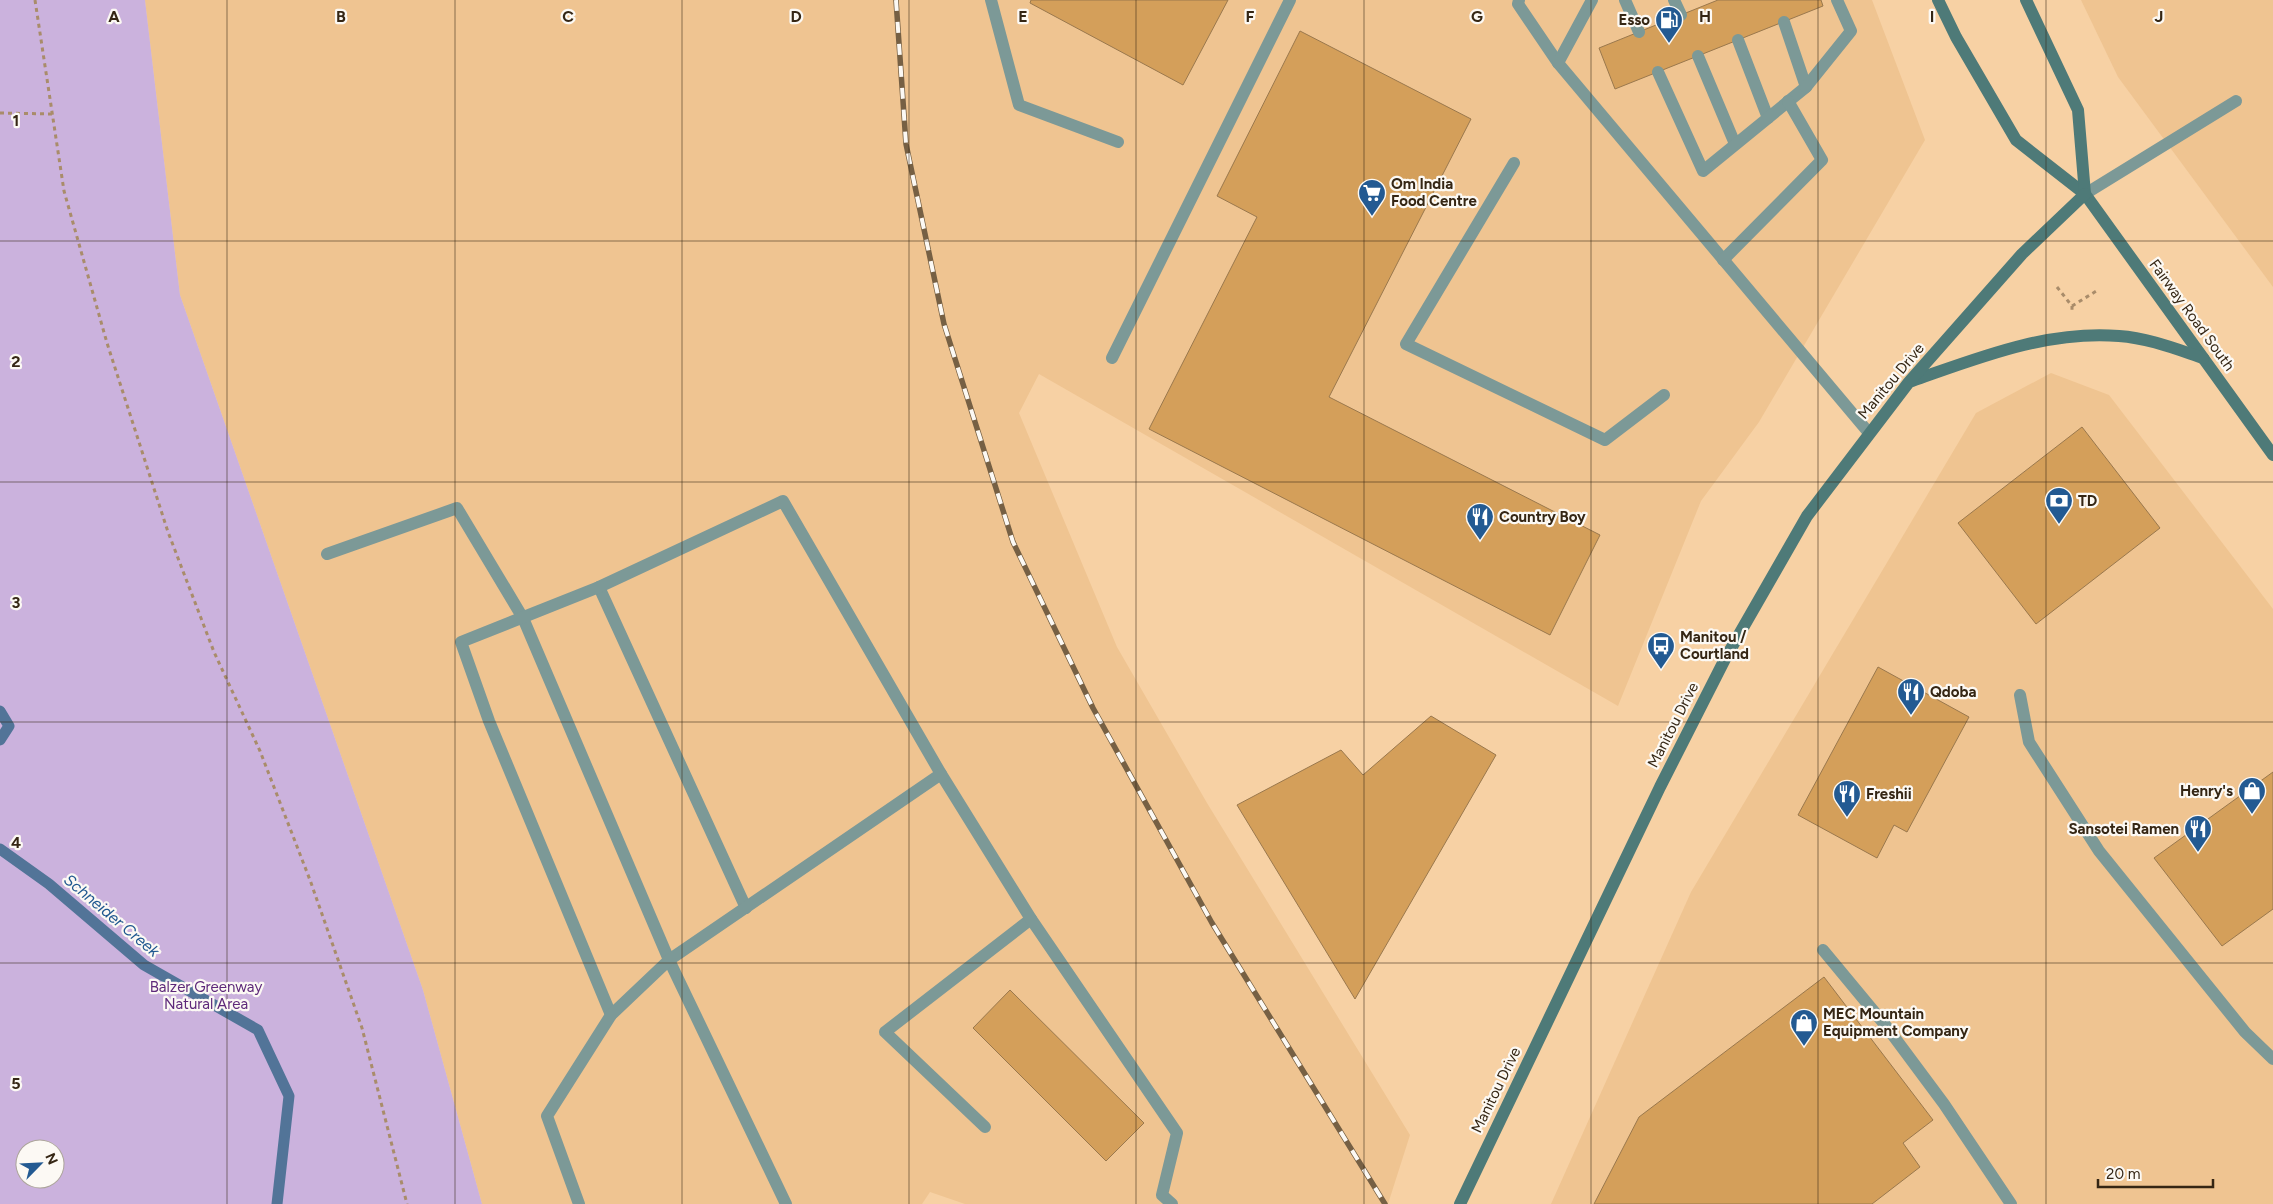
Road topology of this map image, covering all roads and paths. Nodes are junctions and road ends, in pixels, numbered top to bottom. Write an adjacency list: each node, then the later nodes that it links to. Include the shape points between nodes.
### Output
1 (35, 0): 22 (path)
2 (991, 0): 24 (lane, via 1019,105)
3 (1290, 0): 31 (lane)
4 (1519, 0): 16 (lane, via 1518,4)
5 (1592, 0): 16 (lane)
6 (1625, 0): 13 (lane)
7 (1674, 0): 11 (lane)
8 (1837, 0): 18 (lane, via 1851,31)
9 (1938, 0): 27 (main road, via 2016,140)
10 (2026, 0): 27 (main road, via 2078,110)
11 (1681, 15)
12 (1784, 22): 18 (lane)
13 (1639, 32)
14 (1738, 40): 23 (lane)
15 (1698, 56): 25 (lane)
16 (1558, 62): 28 (lane)
17 (1658, 72): 25 (lane, via 1703,171)
18 (1806, 87): 20 (lane)
19 (2236, 101): 27 (lane)
20 (1788, 102): 23 (lane); 28 (lane, via 1822,160)
21 (0, 113): 22 (path)
22 (52, 114): 49 (path, via 64,191 113,362 168,532 214,652 267,769 310,880 355,1009)
23 (1768, 118): 25 (lane)
24 (1118, 142)
25 (1735, 144)
26 (1514, 163): 34 (lane, via 1406,344 1605,440)
27 (2085, 194): 32 (main road, Fairway Road South); 33 (main road, Manitou Drive, via 2022,254)
28 (1723, 260): 35 (lane)
29 (2058, 287): 30 (path, via 2072,306)
30 (2098, 290)
31 (1112, 358)
32 (2203, 358): 33 (main road, via 2156,343 2118,336 2050,338); 36 (main road, Fairway Road South)
33 (1909, 382): 35 (main road, Manitou Drive)
34 (1664, 395)
35 (1869, 433): 53 (main road, Manitou Drive, via 1807,516 1726,659 1660,787)
36 (2273, 455)
37 (327, 554): 39 (lane, via 458,508)
38 (599, 587): 39 (lane); 41 (lane, via 783,501); 42 (lane)
39 (523, 618): 45 (lane); 46 (lane, via 460,642 489,721)
40 (2020, 695): 47 (lane, via 2029,742 2100,851 2245,1032)
41 (941, 774): 42 (lane); 43 (lane)
42 (746, 908): 45 (lane)
43 (1031, 919): 48 (lane, via 885,1032); 52 (lane, via 1177,1133 1162,1195)
44 (1823, 950): 54 (lane, via 1886,1026 1944,1104)
45 (668, 960): 46 (lane); 51 (lane)
46 (611, 1015): 50 (lane, via 547,1116)
47 (2273, 1059)
48 (986, 1127)
49 (407, 1204)
50 (579, 1204)
51 (786, 1204)
52 (1172, 1204)
53 (1460, 1204)
54 (2011, 1204)

